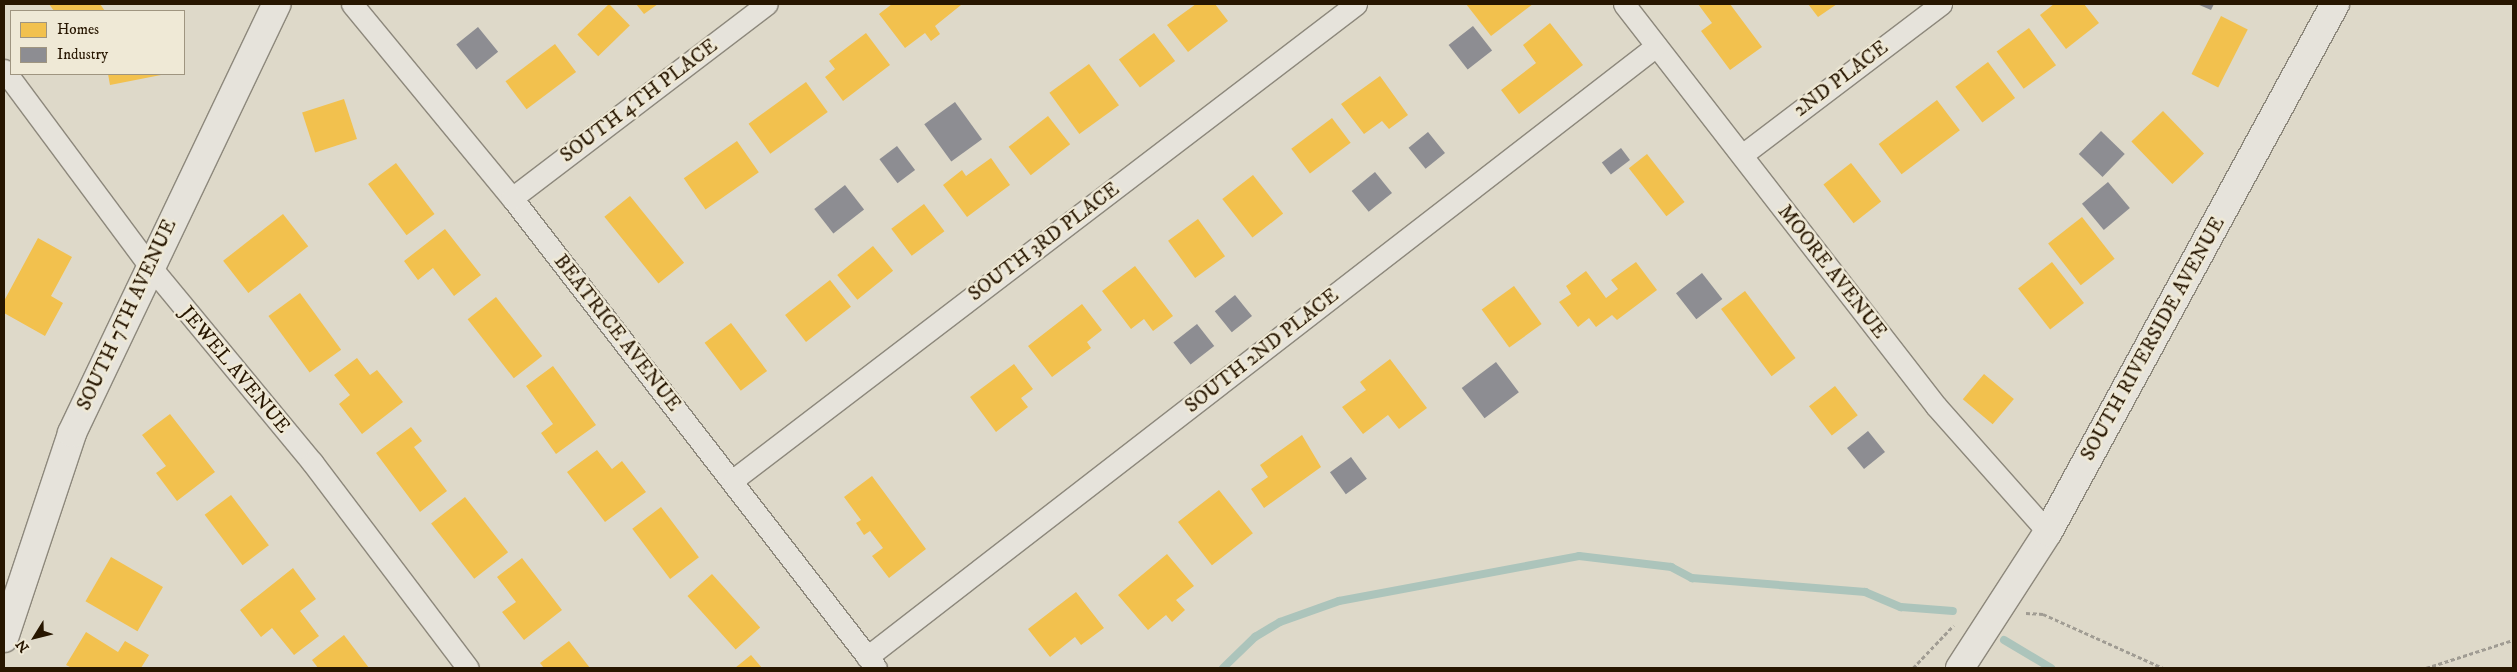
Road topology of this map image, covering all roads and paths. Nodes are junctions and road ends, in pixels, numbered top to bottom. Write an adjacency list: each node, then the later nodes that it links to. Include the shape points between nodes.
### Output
1 (277, 4): 12 (main road, SOUTH 7TH AVENUE)
2 (352, 4): 11 (street, BEATRICE AVENUE)
3 (767, 4): 11 (street, SOUTH 4TH PLACE)
4 (1356, 4): 13 (street, SOUTH 3RD PLACE)
5 (1624, 4): 8 (street, MOORE AVENUE)
6 (1941, 4): 10 (street, 2ND PLACE)
7 (2336, 4): 14 (main road, SOUTH RIVERSIDE AVENUE)
8 (1656, 46): 10 (street, MOORE AVENUE); 19 (street, SOUTH 2ND PLACE)
9 (4, 70): 12 (street, JEWEL AVENUE)
10 (1742, 155): 14 (street, MOORE AVENUE, via 1936,406)
11 (512, 198): 13 (street, BEATRICE AVENUE)
12 (149, 265): 17 (main road, SOUTH 7TH AVENUE, via 72,433); 20 (street, JEWEL AVENUE, via 312,462)
13 (733, 480): 19 (street, BEATRICE AVENUE)
14 (2048, 532): 15 (main road, SOUTH RIVERSIDE AVENUE)
15 (1997, 612): 22 (main road, SOUTH RIVERSIDE AVENUE); 23 (path, via 2043,614)
16 (1958, 621): 21 (path)
17 (4, 638)
18 (2513, 640): 24 (path)
19 (872, 663)
20 (468, 668)
21 (1913, 668)
22 (1960, 668)
23 (2163, 668)
24 (2426, 668)

